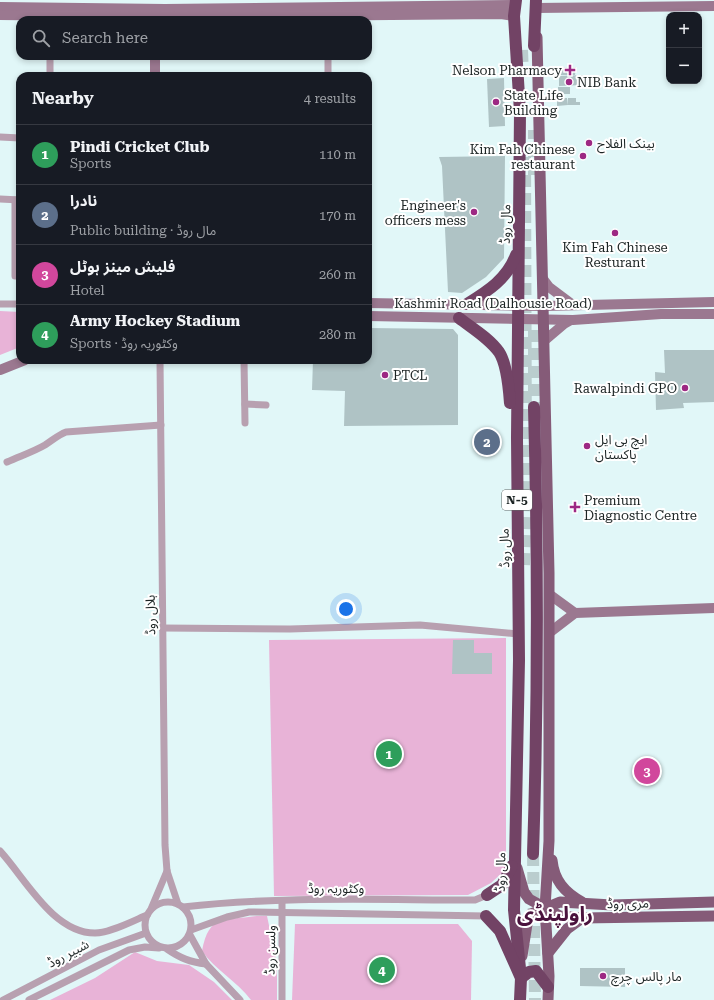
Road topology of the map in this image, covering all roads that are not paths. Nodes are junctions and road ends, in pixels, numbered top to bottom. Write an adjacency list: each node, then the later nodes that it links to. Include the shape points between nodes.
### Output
1 (536, 4): 2 (main road); 9 (highway); 24 (main road)
2 (714, 6)
3 (0, 7): 6 (main road)
4 (515, 7): 6 (main road); 8 (main road, via 501,14); 10 (highway); 21 (highway, مال روڈ / N-5, via 520,112)
5 (0, 14): 6 (main road)
6 (154, 15): 7 (main road)
7 (212, 16)
8 (372, 17)
9 (534, 46)
10 (522, 50)
11 (50, 60): 14 (street)
12 (154, 60): 15 (main road)
13 (328, 60): 16 (street)
14 (50, 72)
15 (155, 72)
16 (328, 72)
17 (0, 137): 18 (street)
18 (16, 138)
19 (0, 199): 20 (street)
20 (16, 200)
21 (518, 250): 29 (highway, via 507,274 490,290); 30 (highway, مال روڈ / N-5)
22 (16, 262): 23 (street)
23 (16, 276)
24 (543, 279): 31 (main road); 32 (main road)
25 (713, 301): 31 (main road, Kashmir Road (Dalhousie Road))
26 (372, 303): 29 (main road, Kashmir Road (Dalhousie Road))
27 (0, 304): 28 (street)
28 (16, 304)
29 (467, 304): 30 (main road, Kashmir Road (Dalhousie Road))
30 (517, 305): 32 (main road, Kashmir Road (Dalhousie Road)); 36 (highway, مال روڈ / N-5)
31 (573, 305): 32 (main road, Kashmir Road (Dalhousie Road))
32 (544, 306): 37 (main road)
33 (714, 314): 38 (main road, Kashmir Road (Dalhousie Road), via 661,314)
34 (372, 316): 35 (main road, Kashmir Road (Dalhousie Road))
35 (459, 318): 36 (main road, Kashmir Road (Dalhousie Road)); 51 (highway, via 500,353 508,379 511,412)
36 (517, 318): 37 (main road, Kashmir Road (Dalhousie Road)); 51 (highway, مال روڈ / N-5)
37 (544, 319): 38 (main road, Kashmir Road (Dalhousie Road)); 39 (main road)
38 (573, 320): 39 (main road, via 564,324)
39 (544, 341): 53 (main road)
40 (16, 357): 41 (main road)
41 (0, 364)
42 (16, 364): 45 (main road)
43 (160, 364): 50 (street, ہلال روڈ)
44 (244, 364): 46 (street)
45 (0, 370)
46 (246, 404): 47 (street); 49 (street)
47 (266, 405)
48 (534, 407): 61 (highway, N-5, via 538,546)
49 (245, 423)
50 (161, 425): 52 (street, via 66,432); 56 (street, ہلال روڈ)
51 (517, 438): 58 (highway, مال روڈ / N-5)
52 (7, 462)
53 (549, 594): 55 (main road); 57 (main road)
54 (714, 608): 55 (main road)
55 (575, 613): 57 (main road)
56 (162, 628): 58 (street, via 290,629 420,625); 63 (street, ہلال روڈ)
57 (549, 633): 59 (main road)
58 (518, 634): 62 (highway, مال روڈ / N-5)
59 (549, 841): 67 (main road, via 552,865 558,881 568,895); 69 (main road)
60 (0, 851): 70 (street, via 50,912 72,927 96,933)
61 (533, 854)
62 (514, 859): 64 (highway, via 502,885); 69 (main road, مری روڈ, via 524,892 529,899); 80 (highway, مال روڈ / N-5, via 514,910)
63 (167, 871): 68 (street, ہلال روڈ); 70 (street, ہلال روڈ)
64 (487, 895): 65 (street, وکٹوریہ روڈ, via 475,900)
65 (282, 901): 68 (street, وکٹوریہ روڈ); 71 (street, ولسن روڈ)
66 (714, 902): 67 (main road, مری روڈ)
67 (585, 904): 69 (main road, مری روڈ, via 560,902)
68 (181, 906): 70 (street, via 164,902); 75 (street, via 189,914)
69 (545, 908): 74 (main road, مری روڈ, via 560,916); 78 (main road); 80 (main road, مری روڈ, via 528,918)
70 (149, 912): 76 (street, via 145,924)
71 (283, 912): 72 (street, وکٹوریہ روڈ); 75 (street, وکٹوریہ روڈ, via 250,912 226,917); 85 (street, ولسن روڈ)
72 (486, 916): 80 (highway, via 500,931)
73 (714, 916): 74 (main road, مری روڈ)
74 (582, 918): 78 (main road, via 567,929)
75 (190, 932): 77 (street, via 184,942 176,947); 79 (street)
76 (146, 933): 77 (street, via 152,942); 82 (street, شبیر روڈ, via 99,950)
77 (164, 948): 79 (street, via 192,963); 83 (street, شبیر روڈ, via 145,947 129,950)
78 (548, 953): 81 (main road)
79 (206, 964): 84 (street)
80 (521, 978): 81 (highway, via 529,972 536,971); 86 (highway, مال روڈ / N-5)
81 (548, 987): 87 (main road)
82 (3, 1000)
83 (29, 1000)
84 (240, 1000)
85 (282, 1000)
86 (520, 1000)
87 (548, 1000)

